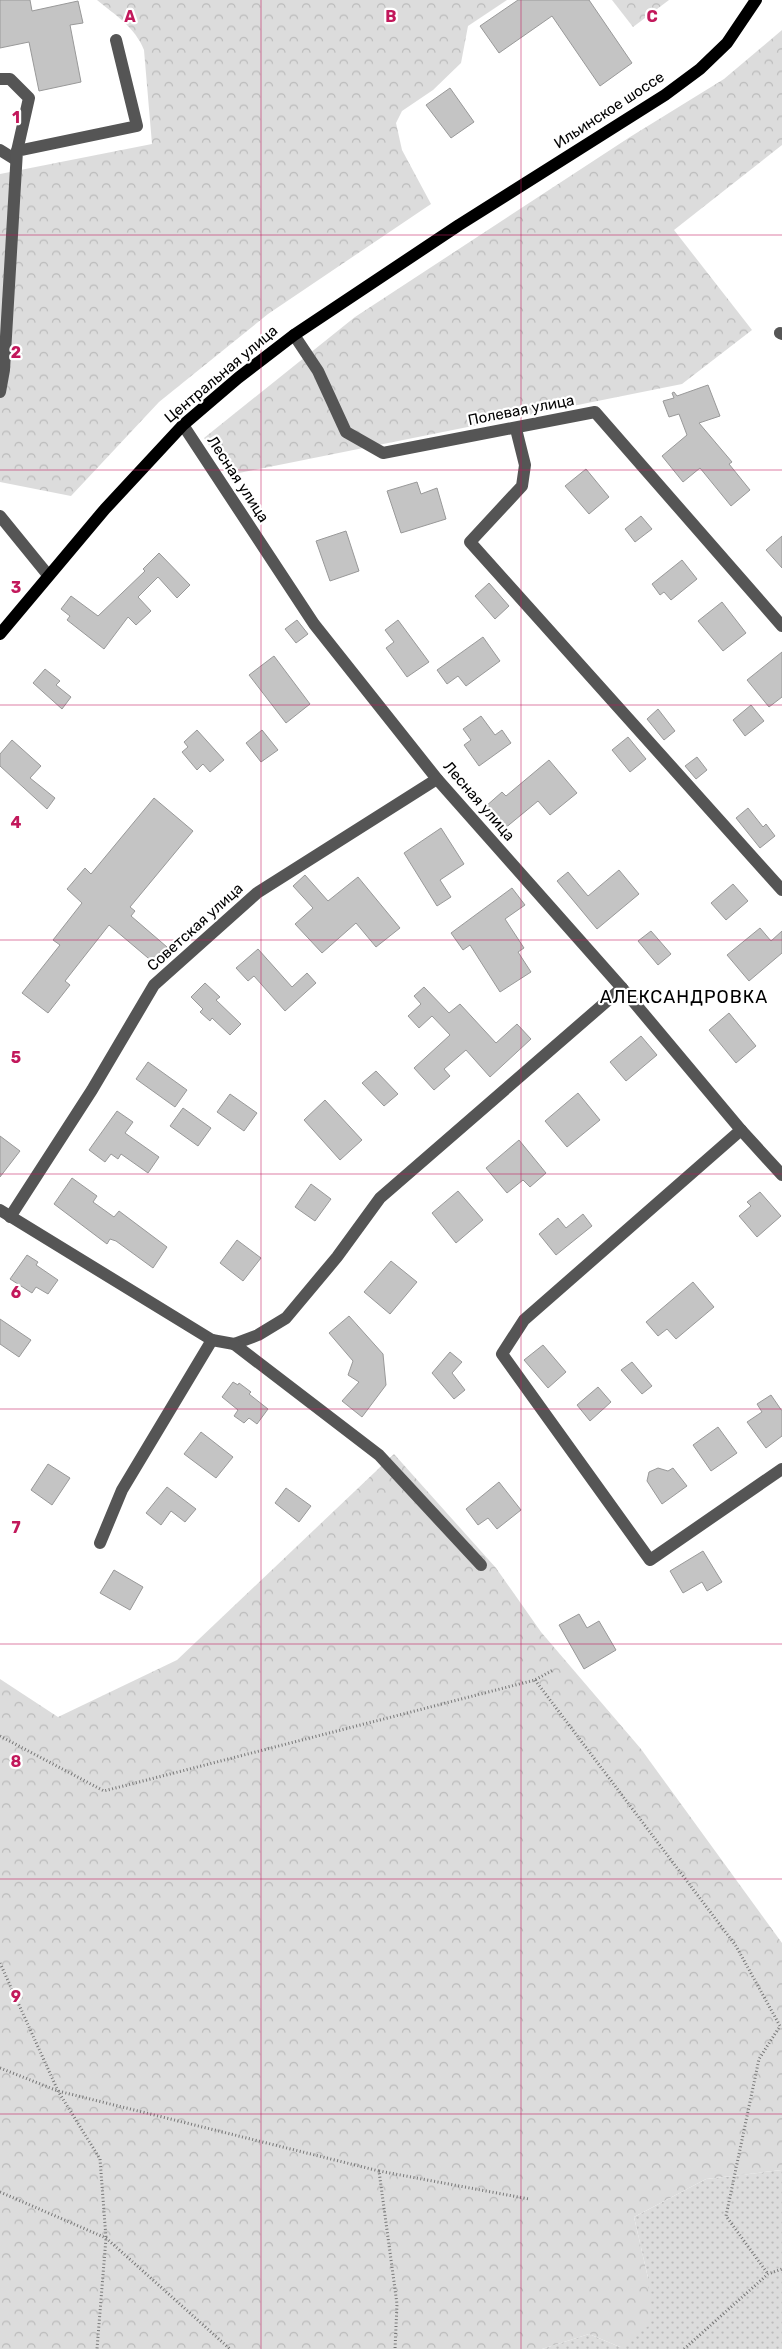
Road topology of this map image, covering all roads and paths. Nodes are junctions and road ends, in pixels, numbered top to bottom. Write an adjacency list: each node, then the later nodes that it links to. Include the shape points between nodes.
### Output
1 (756, 0): 6 (main road, Ильинское шоссе, via 727,43 700,69 665,95)
2 (116, 40): 5 (street, via 137,126)
3 (0, 79): 5 (street, via 10,79 29,98)
4 (0, 150): 5 (street)
5 (16, 156): 8 (street, via 4,370)
6 (459, 225): 7 (main road, Центральная улица)
7 (294, 335): 9 (main road, Центральная улица); 10 (street, Полевая улица, via 318,371 346,432 383,453)
8 (0, 392)
9 (183, 425): 12 (main road, Центральная улица); 15 (street, Лесная улица, via 314,624)
10 (516, 428): 13 (street, Полевая улица, via 595,412); 16 (street, via 524,465 522,486 470,542)
11 (0, 516): 12 (street)
12 (48, 575): 14 (main road, Центральная улица)
13 (782, 626)
14 (0, 634)
15 (437, 779): 17 (street, Лесная улица); 20 (street, Советская улица, via 257,892 154,985 92,1090)
16 (782, 890)
17 (622, 988): 18 (street, Лесная улица); 22 (street, via 380,1198 337,1257 286,1318 258,1335)
18 (741, 1130): 19 (street, Лесная улица); 23 (street, via 524,1320 502,1354 650,1560)
19 (782, 1175)
20 (5, 1214): 21 (street)
21 (212, 1340): 22 (street); 24 (street, via 122,1490)
22 (234, 1344): 25 (street, via 379,1455)
23 (782, 1469)
24 (100, 1543)
25 (482, 1565)
26 (553, 1670): 27 (path)
27 (535, 1680): 28 (path, via 104,1791); 37 (path, via 736,1946 780,2026 759,2059 726,2216)
28 (0, 1736)
29 (0, 1963): 31 (path)
30 (0, 2068): 31 (path)
31 (58, 2091): 32 (path); 35 (path, via 100,2159)
32 (379, 2171): 34 (path); 40 (path, via 397,2304)
33 (0, 2192): 35 (path)
34 (529, 2199)
35 (106, 2238): 38 (path); 39 (path)
36 (782, 2269): 37 (path)
37 (768, 2274): 41 (path)
38 (97, 2349)
39 (230, 2349)
40 (396, 2349)
41 (684, 2349)

